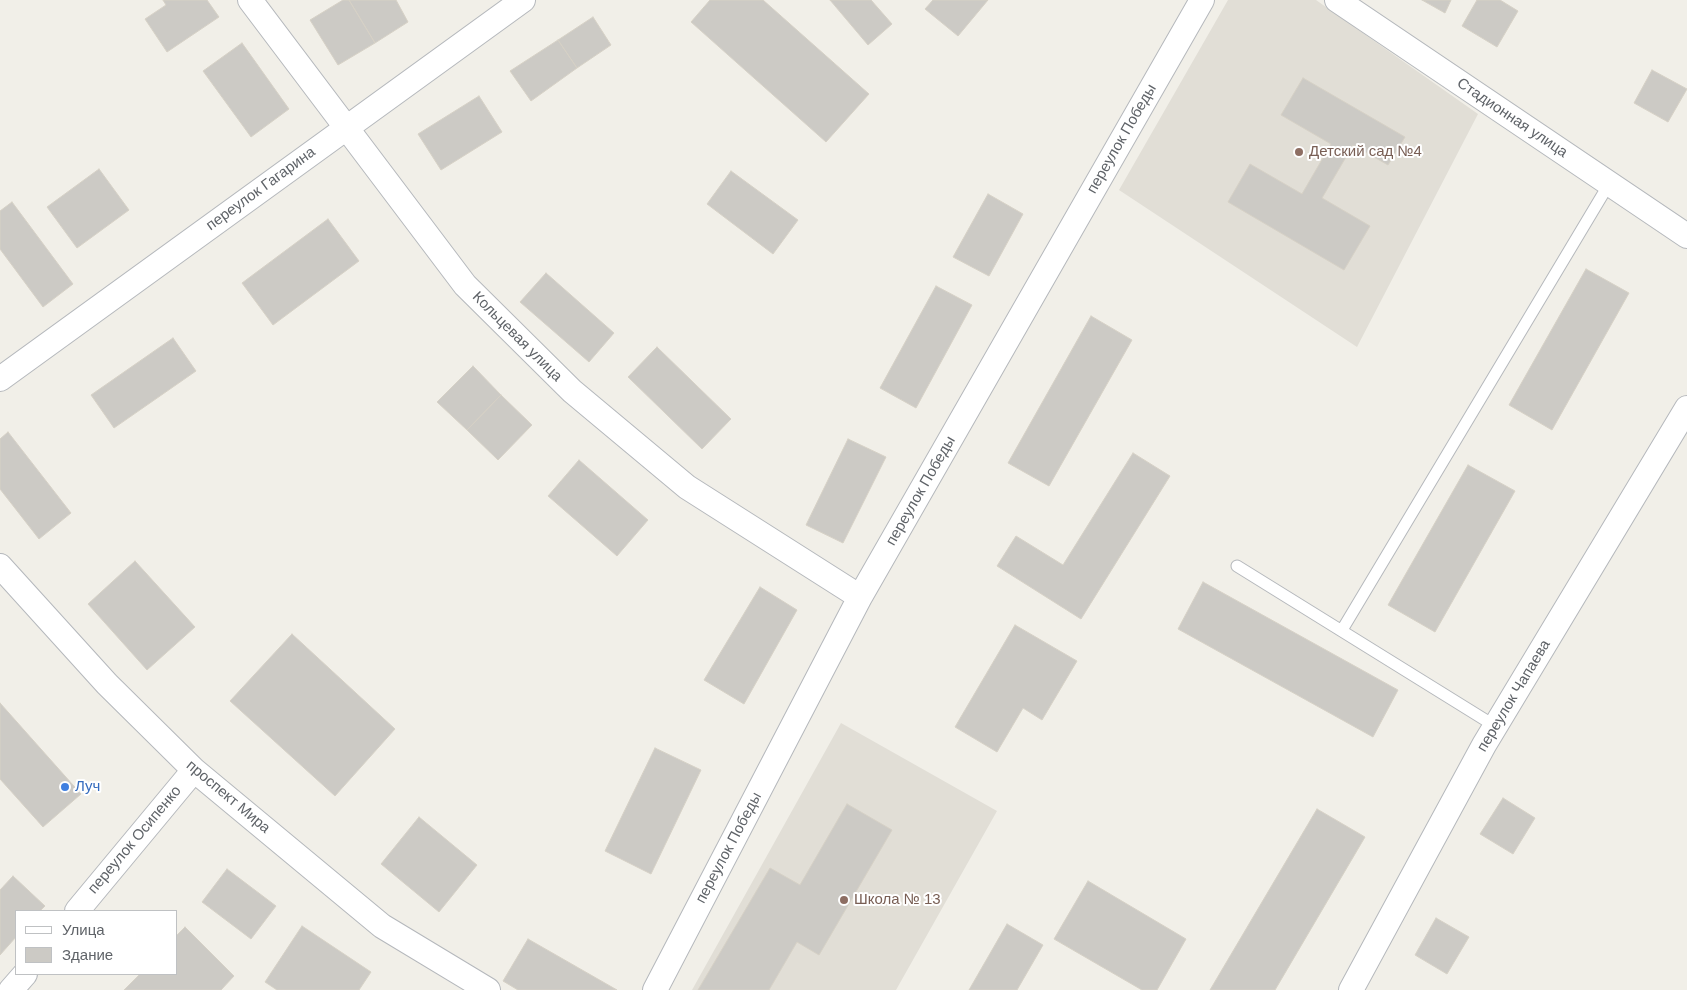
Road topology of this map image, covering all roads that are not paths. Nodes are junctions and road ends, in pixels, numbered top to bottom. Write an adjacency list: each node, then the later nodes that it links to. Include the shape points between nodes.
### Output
1 (250, 0): 5 (street, Кольцевая улица)
2 (523, 0): 5 (street, переулок Гагарина)
3 (1202, 0): 12 (street, переулок Победы)
4 (1337, 0): 6 (street, Стадионная улица)
5 (346, 128): 8 (street, переулок Гагарина); 12 (street, Кольцевая улица, via 465,285 572,391 687,487)
6 (1609, 184): 7 (street, Стадионная улица); 13 (lane)
7 (1687, 236)
8 (0, 379)
9 (1687, 408): 14 (street, переулок Чапаева)
10 (0, 566): 15 (street, проспект Мира, via 107,684)
11 (1236, 566): 13 (lane)
12 (860, 597): 20 (street, переулок Победы)
13 (1342, 630): 14 (lane)
14 (1495, 726): 21 (street, переулок Чапаева)
15 (194, 770): 16 (street, переулок Осипенко); 19 (street, проспект Мира, via 382,926)
16 (77, 910)
17 (24, 975): 18 (street)
18 (12, 990)
19 (488, 990)
20 (655, 990)
21 (1351, 990)

